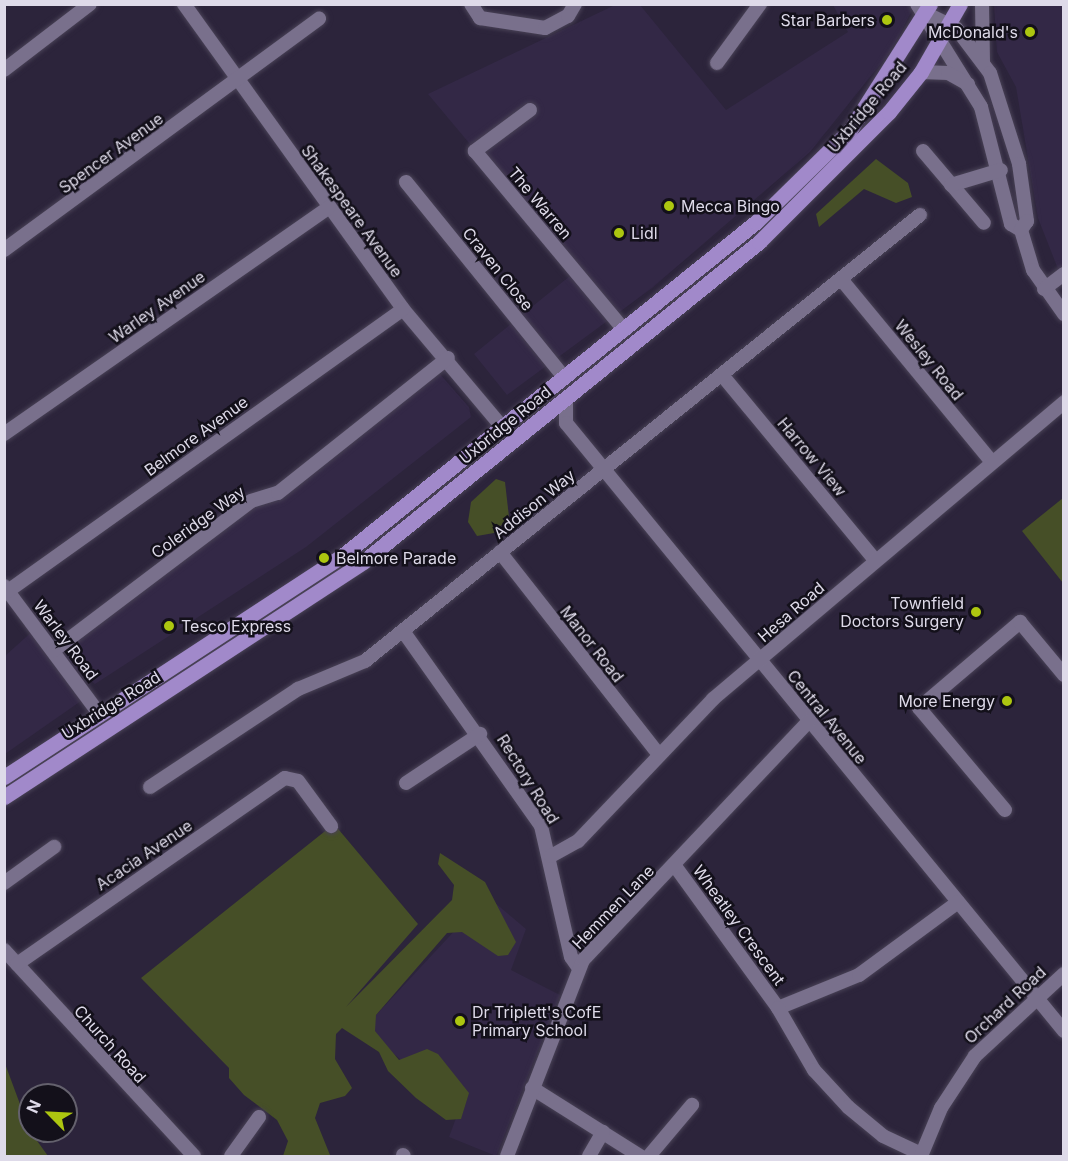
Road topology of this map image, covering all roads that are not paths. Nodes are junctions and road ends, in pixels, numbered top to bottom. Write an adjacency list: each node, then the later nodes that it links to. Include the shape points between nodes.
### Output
1 (90, 4): 14 (street)
2 (184, 4): 16 (street, Shakespeare Avenue)
3 (575, 4): 8 (street, via 568,16 544,28)
4 (760, 4): 13 (street)
5 (960, 4): 10 (main road, Uxbridge Road)
6 (982, 4): 12 (street)
7 (924, 8): 10 (street); 11 (street); 27 (main road, Uxbridge Road, via 850,130)
8 (474, 10)
9 (319, 19): 16 (street, Spencer Avenue)
10 (948, 23): 11 (main road, Uxbridge Road); 12 (street)
11 (941, 38): 15 (main road, Uxbridge Road); 17 (street)
12 (983, 62): 26 (street, via 1019,164 1027,221)
13 (717, 63)
14 (4, 70)
15 (921, 72): 17 (street, via 948,73); 28 (main road, Uxbridge Road, via 835,172)
16 (237, 82): 23 (street, Shakespeare Avenue); 29 (street, Spencer Avenue)
17 (970, 85): 20 (street)
18 (530, 110): 35 (street, The Warren, via 474,151)
19 (923, 151): 22 (street)
20 (1000, 170): 22 (street); 26 (street, via 1011,224)
21 (406, 182): 38 (street, Craven Close)
22 (951, 185): 25 (street)
23 (329, 207): 33 (street, Shakespeare Avenue); 44 (street, Warley Avenue)
24 (920, 215): 31 (street, Addison Way)
25 (984, 223)
26 (1020, 230): 32 (street)
27 (742, 232): 28 (main road); 35 (main road, Uxbridge Road)
28 (759, 242): 39 (main road, Uxbridge Road)
29 (4, 250)
30 (1064, 274): 32 (street)
31 (841, 279): 37 (street, Addison Way); 45 (street, Wesley Road)
32 (1044, 289): 34 (street)
33 (403, 309): 36 (street, Shakespeare Avenue); 51 (street, Belmore Avenue)
34 (1064, 314)
35 (624, 330): 38 (main road, Uxbridge Road)
36 (448, 358): 43 (street, Shakespeare Avenue); 53 (street, Coleridge Way, via 278,493 251,501)
37 (722, 375): 46 (street, Addison Way); 50 (street, Harrow View)
38 (565, 378): 43 (main road, Uxbridge Road)
39 (566, 399): 41 (main road, Uxbridge Road); 42 (street)
40 (1064, 402): 45 (street, Hesa Road)
41 (543, 417): 42 (street); 49 (main road, Uxbridge Road)
42 (566, 423): 46 (street, Central Avenue)
43 (503, 428): 48 (main road, Uxbridge Road)
44 (4, 435)
45 (992, 462): 50 (street, Hesa Road)
46 (604, 468): 47 (street, Addison Way); 54 (street, Central Avenue)
47 (500, 552): 52 (street, Addison Way); 59 (street, Manor Road)
48 (342, 556): 49 (main road, via 351,566); 56 (main road, Uxbridge Road)
49 (364, 561): 63 (main road, Uxbridge Road)
50 (876, 561): 54 (street, Hesa Road)
51 (6, 588): 53 (street, Warley Road)
52 (403, 631): 58 (street, Rectory Road); 62 (street, Addison Way, via 355,668 298,689)
53 (53, 651): 56 (street, Warley Road)
54 (760, 660): 57 (street, Central Avenue); 59 (street, Hesa Road, via 700,711)
55 (1064, 675): 64 (street, via 1020,622 919,708)
56 (100, 715): 60 (main road, Uxbridge Road)
57 (809, 721): 68 (street, Hemmen Lane); 70 (street, Central Avenue)
58 (480, 734): 61 (street); 67 (street, Rectory Road, via 539,822)
59 (659, 755): 67 (street, Hesa Road, via 578,841)
60 (4, 777)
61 (406, 783)
62 (150, 787)
63 (4, 797)
64 (1005, 810)
65 (331, 826): 72 (street, Acacia Avenue, via 291,777)
66 (54, 847): 69 (street)
67 (551, 856): 73 (street, Rectory Road, via 571,957)
68 (675, 866): 73 (street, Hemmen Lane); 76 (street, Wheatley Crescent)
69 (4, 883)
70 (958, 902): 75 (street, Central Avenue); 76 (street, Wheatley Crescent, via 860,975)
71 (4, 950): 72 (street, Church Road)
72 (17, 964): 83 (street, Church Road)
73 (578, 967): 78 (street, Hemmen Lane)
74 (1064, 974): 75 (street, Orchard Road)
75 (1035, 996): 77 (street, Central Avenue); 82 (street, Orchard Road, via 958,1079)
76 (778, 1008): 82 (street, via 814,1070 848,1107 883,1136)
77 (1064, 1031)
78 (532, 1088): 81 (street); 85 (street, Hemmen Lane)
79 (692, 1105): 88 (street)
80 (258, 1117): 84 (street)
81 (603, 1132): 86 (street); 87 (street)
82 (921, 1155)
83 (194, 1156)
84 (231, 1156)
85 (507, 1156)
86 (589, 1156)
87 (640, 1156)
88 (649, 1156)

